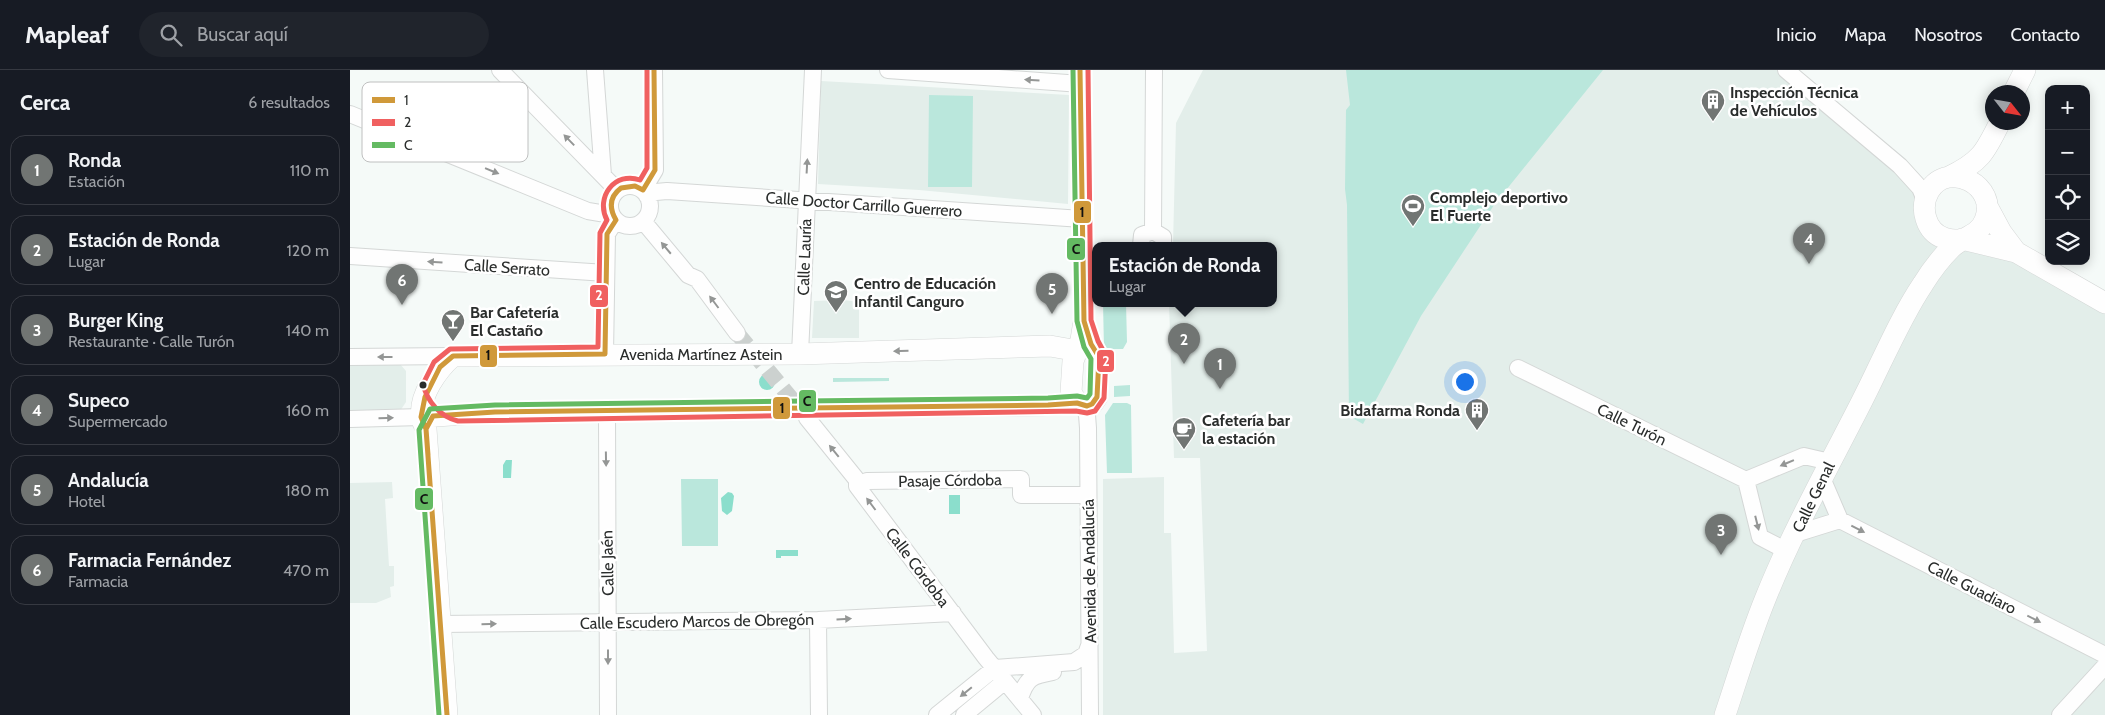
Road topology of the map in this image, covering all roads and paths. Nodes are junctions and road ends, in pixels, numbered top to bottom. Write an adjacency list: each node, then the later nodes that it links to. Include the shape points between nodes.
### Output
1 (500, 70): 10 (street, one-way to 1)
2 (595, 70): 19 (street)
3 (654, 70): 22 (street, via 656,170)
4 (813, 70): 23 (street, Calle Lauría, one-way to 4)
5 (888, 70): 9 (street, one-way to 5)
6 (1154, 70): 29 (street)
7 (1786, 70): 18 (street)
8 (2026, 70): 11 (main road)
9 (1081, 77): 27 (main road, Avenida de Andalucía)
10 (512, 82)
11 (2018, 85)
12 (528, 99): 19 (street, one-way to 12)
13 (350, 114): 14 (street, one-way to 14)
14 (362, 119)
15 (1996, 130): 16 (main road)
16 (1990, 143): 20 (main road, via 1979,159); 24 (main road, via 1985,178)
17 (468, 162): 26 (street, one-way to 26, via 588,211)
18 (1900, 166): 20 (street, via 1916,174); 25 (street, via 1920,188)
19 (603, 175): 21 (street)
20 (1944, 179): 24 (main road, via 1966,178 1972,181); 25 (main road, via 1929,191)
21 (617, 190): 22 (street, via 630,185); 26 (street, via 610,201)
22 (645, 193): 23 (street, Calle Doctor Carrillo Guerrero, via 667,191); 28 (street, via 649,212)
23 (806, 200): 27 (street, Calle Doctor Carrillo Guerrero); 42 (street, Calle Lauría)
24 (1986, 201): 30 (main road, via 1984,223 1974,234); 33 (main road, via 2001,232)
25 (1925, 211): 30 (main road, via 1934,232 1944,238); 36 (main road, Calle Genal, via 1932,244)
26 (614, 217): 28 (street, via 626,225); 35 (street, via 607,234)
27 (1082, 219): 40 (main road, Avenida de Andalucía, via 1086,332)
28 (643, 221): 38 (street, one-way to 28, via 697,278 688,275)
29 (1152, 232): 31 (street, via 1142,235); 32 (street, via 1163,237)
30 (1961, 240): 33 (main road); 36 (main road, Calle Genal, via 1935,266)
31 (1141, 242)
32 (1163, 242)
33 (2016, 252): 37 (main road)
34 (350, 256): 35 (street, Calle Serrato, one-way to 34)
35 (606, 273): 41 (street)
36 (1920, 287): 53 (main road, Calle Genal)
37 (2105, 303)
38 (738, 333)
39 (950, 350): 40 (main road, Avenida Martínez Astein, via 1050,346); 40 (main road, Avenida Martínez Astein, via 1018,361); 42 (main road, Avenida Martínez Astein, one-way to 42)
40 (1080, 353): 47 (main road, Avenida de Andalucía, via 1071,392)
41 (605, 354): 42 (main road, Avenida Martínez Astein); 43 (main road, Avenida Martínez Astein)
42 (800, 354)
43 (453, 356): 44 (street, Avenida Martínez Astein, one-way to 44); 46 (main road, via 440,367)
44 (350, 357)
45 (1518, 368): 54 (street, Calle Turón)
46 (430, 384): 49 (main road, via 443,405); 52 (main road, via 425,396)
47 (1085, 403): 48 (main road); 56 (street, Avenida de Andalucía)
48 (607, 411): 49 (main road); 61 (street, Calle Jaén, one-way to 61)
49 (458, 414): 52 (main road)
50 (807, 418): 55 (street, Calle Córdoba, one-way to 50, via 857,480)
51 (350, 419): 52 (street, one-way to 52)
52 (427, 421): 62 (main road)
53 (1826, 470): 54 (street, one-way to 54, via 1804,456); 57 (street); 58 (main road, Calle Genal)
54 (1746, 480): 58 (street, one-way to 58, via 1760,537)
55 (857, 486): 56 (street, Pasaje Córdoba, via 867,482 1021,479 1021,495); 59 (street, Calle Córdoba, one-way to 55)
56 (1088, 495): 63 (street, Avenida de Andalucía)
57 (1840, 520): 58 (street); 64 (street, Calle Guadiaro, one-way to 64)
58 (1791, 542): 76 (main road, Calle Genal, via 1759,614)
59 (953, 613): 60 (street, Calle Escudero Marcos de Obregón, one-way to 59); 66 (street, Calle Córdoba)
60 (818, 620): 61 (street, Calle Escudero Marcos de Obregón); 71 (street)
61 (608, 622): 62 (street, Calle Escudero Marcos de Obregón, one-way to 61); 70 (street, Calle Jaén, one-way to 70)
62 (440, 624): 69 (main road)
63 (1090, 642): 66 (street, via 1086,654 1074,662); 67 (street, Avenida de Andalucía)
64 (2105, 655)
65 (2105, 666): 77 (street)
66 (1000, 674): 68 (street, Calle Córdoba); 72 (street, one-way to 72); 73 (street)
67 (1091, 685): 68 (street, via 1083,673 1074,669 1034,675); 75 (street, Avenida de Andalucía)
68 (1020, 698): 74 (street, Calle Córdoba)
69 (447, 715)
70 (608, 715)
71 (819, 715)
72 (937, 715)
73 (964, 715)
74 (1033, 715)
75 (1090, 715)
76 (1725, 715)
77 (2060, 715)

